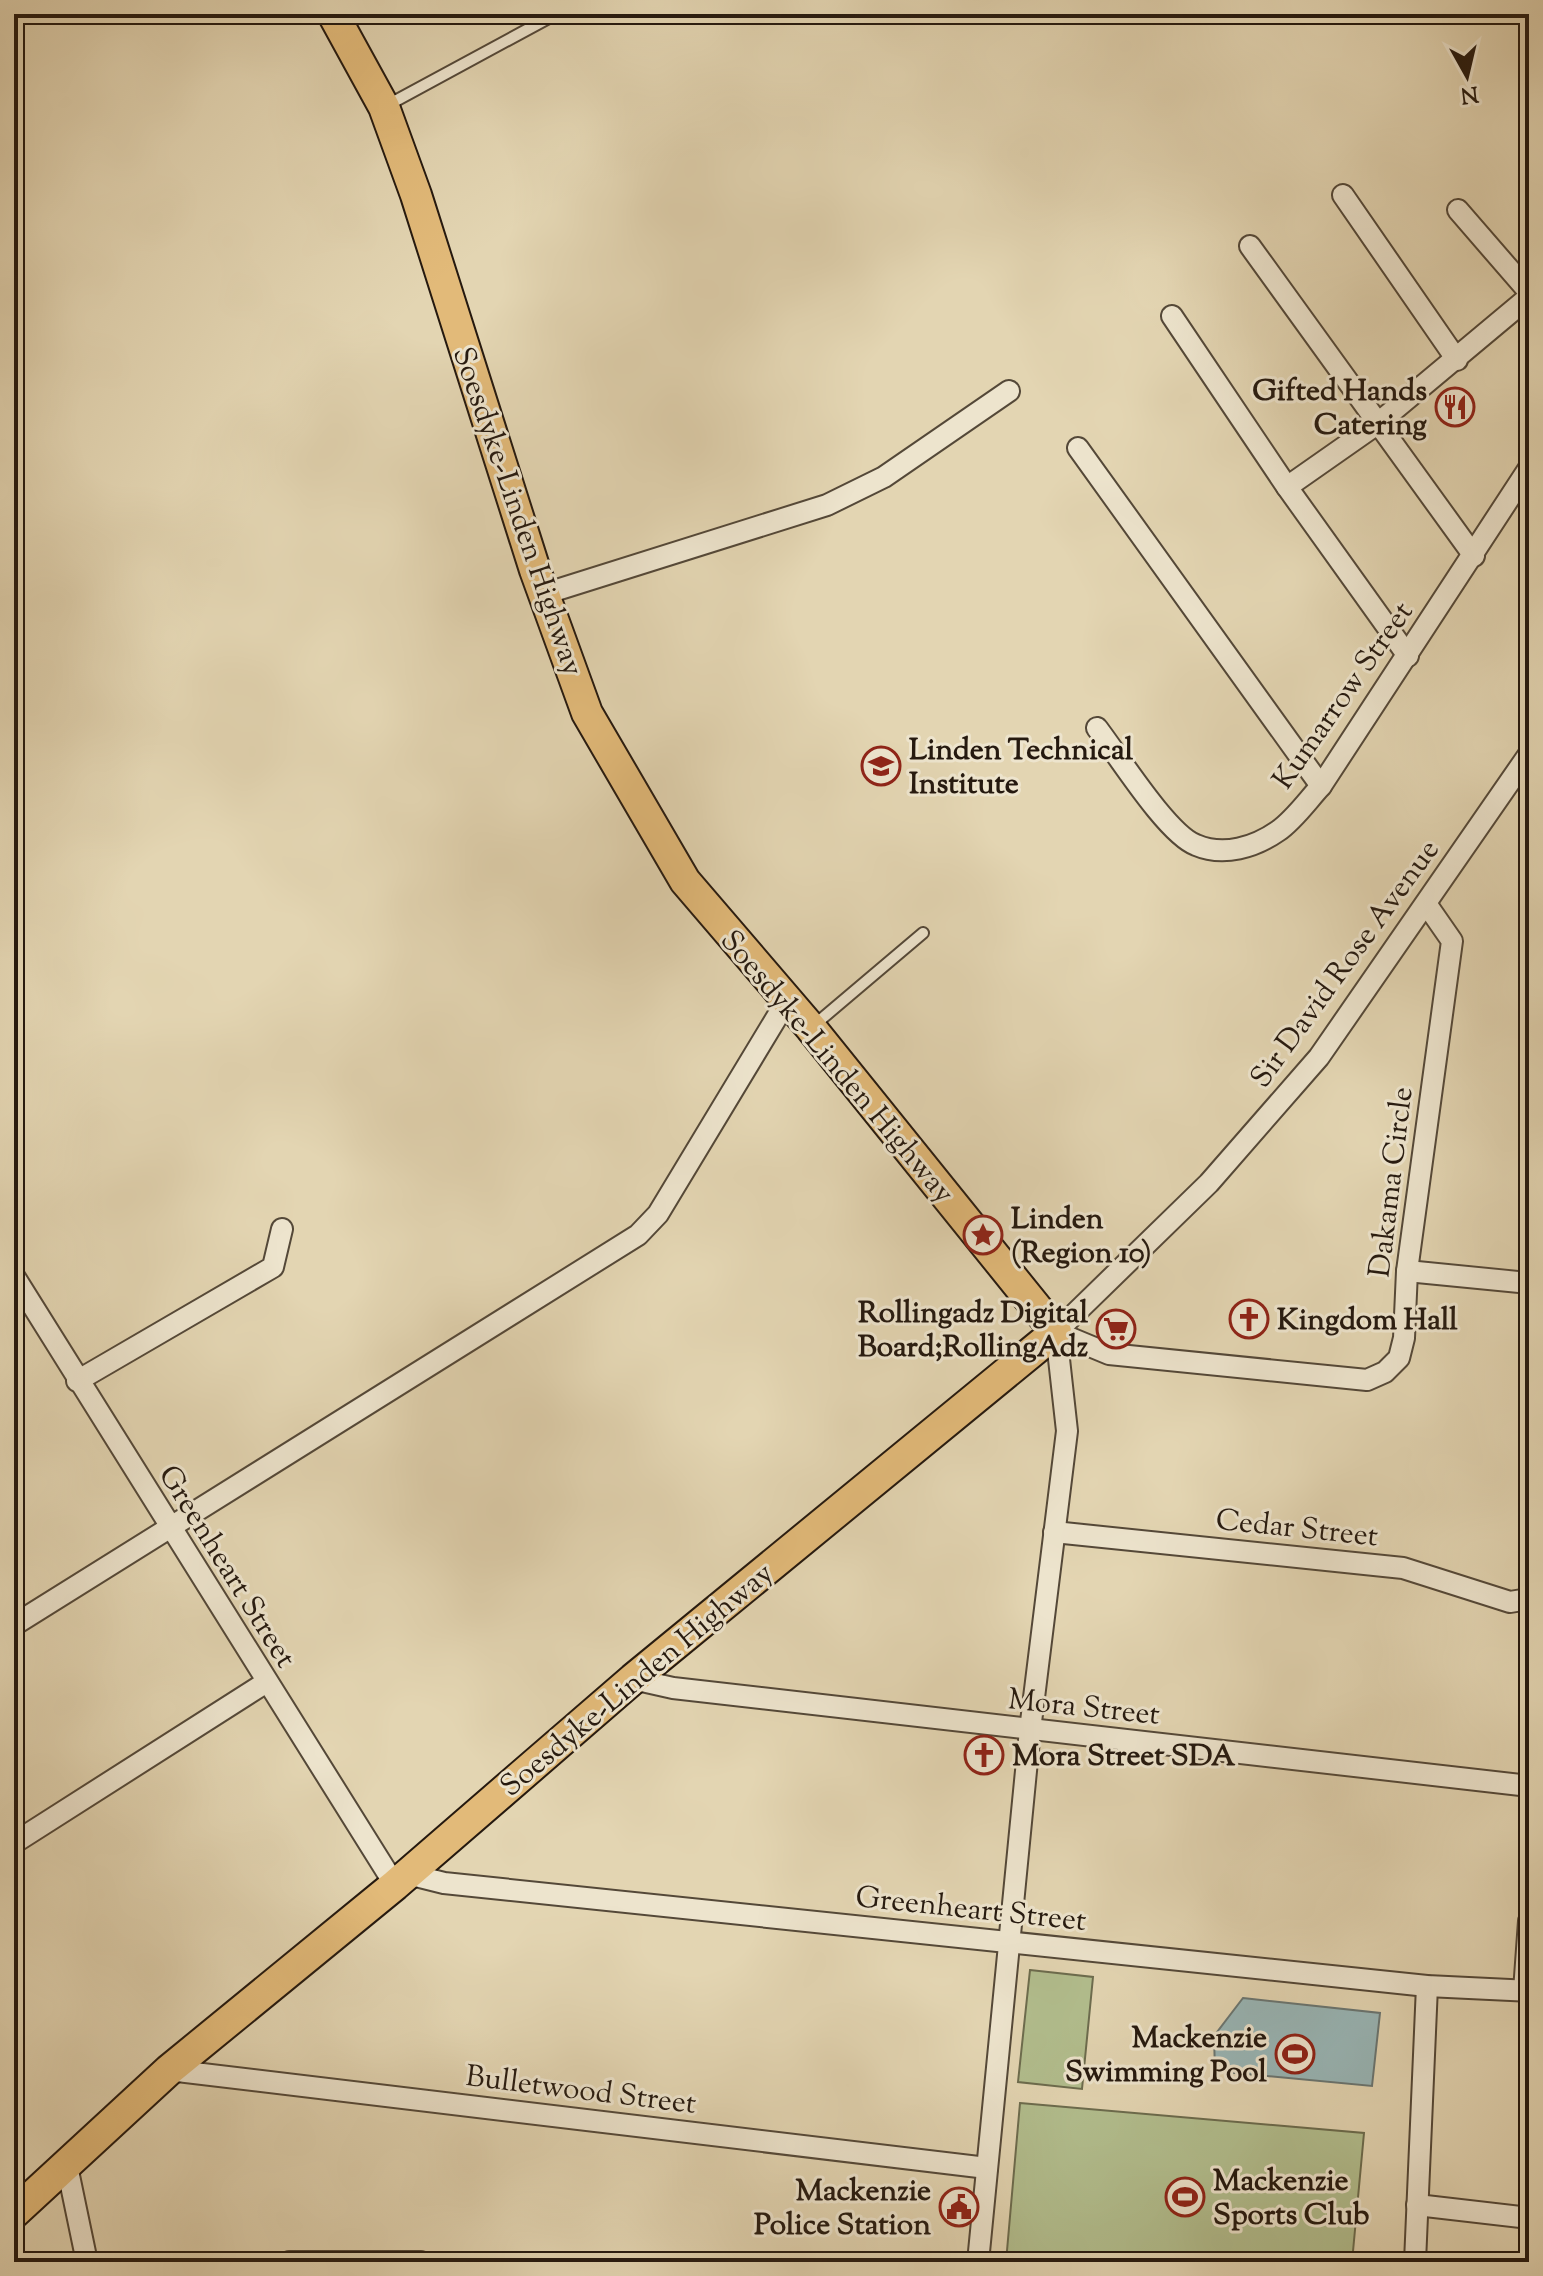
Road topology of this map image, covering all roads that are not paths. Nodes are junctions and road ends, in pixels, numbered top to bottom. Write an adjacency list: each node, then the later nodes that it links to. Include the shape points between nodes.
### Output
1 (333, 14): 3 (main road, Soesdyke-Linden Highway)
2 (556, 14): 3 (lane)
3 (384, 107): 16 (main road, Soesdyke-Linden Highway)
4 (1343, 195): 9 (street)
5 (1458, 210): 7 (street)
6 (1250, 246): 11 (street)
7 (1529, 294): 9 (street)
8 (1172, 316): 14 (street)
9 (1457, 360): 11 (street)
10 (1009, 391): 16 (street, via 884,477 827,505)
11 (1377, 424): 14 (street); 15 (street)
12 (1078, 448): 20 (street)
13 (1529, 468): 15 (street, Kumarrow Street)
14 (1287, 487): 17 (street)
15 (1474, 556): 17 (street, Kumarrow Street)
16 (544, 594): 23 (main road, Soesdyke-Linden Highway, via 587,713 685,881)
17 (1408, 656): 20 (street, Kumarrow Street)
18 (1097, 728): 20 (street, Kumarrow Street, via 1170,824 1195,845 1225,851 1253,845 1280,829)
19 (1529, 754): 21 (street, Sir David Rose Avenue)
20 (1321, 786)
21 (1427, 905): 26 (street, Dakama Circle, via 1452,941); 29 (street, Sir David Rose Avenue, via 1309,1068 1209,1183)
22 (923, 933): 24 (lane)
23 (786, 1002): 24 (main road, Soesdyke-Linden Highway); 31 (street, via 658,1214 638,1235)
24 (811, 1028): 29 (main road, Soesdyke-Linden Highway)
25 (282, 1229): 30 (street, via 273,1267)
26 (1407, 1271): 28 (street); 29 (street, Dakama Circle, via 1399,1358 1367,1380 1109,1354)
27 (14, 1276): 30 (street, Greenheart Street)
28 (1529, 1283)
29 (1056, 1332): 32 (street, via 1067,1431); 35 (main road, Soesdyke-Linden Highway)
30 (77, 1381): 31 (street, Greenheart Street)
31 (171, 1528): 34 (street); 36 (street, Greenheart Street)
32 (1054, 1532): 33 (street, Cedar Street, via 1403,1568 1510,1602); 37 (street)
33 (1529, 1599)
34 (14, 1625)
35 (633, 1679): 37 (street, Mora Street); 40 (main road, Soesdyke-Linden Highway)
36 (265, 1683): 39 (street); 40 (street, Greenheart Street)
37 (1030, 1730): 38 (street, Mora Street); 42 (street)
38 (1529, 1786)
39 (14, 1843)
40 (401, 1879): 42 (street, Greenheart Street); 45 (main road, Soesdyke-Linden Highway)
41 (1529, 1921): 44 (street)
42 (1011, 1943): 43 (street, Greenheart Street); 47 (street)
43 (1427, 1986): 44 (street, Greenheart Street); 48 (street)
44 (1526, 1991)
45 (169, 2070): 46 (main road, Soesdyke-Linden Highway); 47 (street, Bulletwood Street)
46 (67, 2166): 49 (main road, Soesdyke-Linden Highway); 51 (street)
47 (987, 2168): 54 (street)
48 (1417, 2205): 50 (street); 55 (street)
49 (14, 2213)
50 (1529, 2218)
51 (87, 2262)
52 (289, 2262): 53 (street)
53 (421, 2262)
54 (978, 2262)
55 (1415, 2262)

